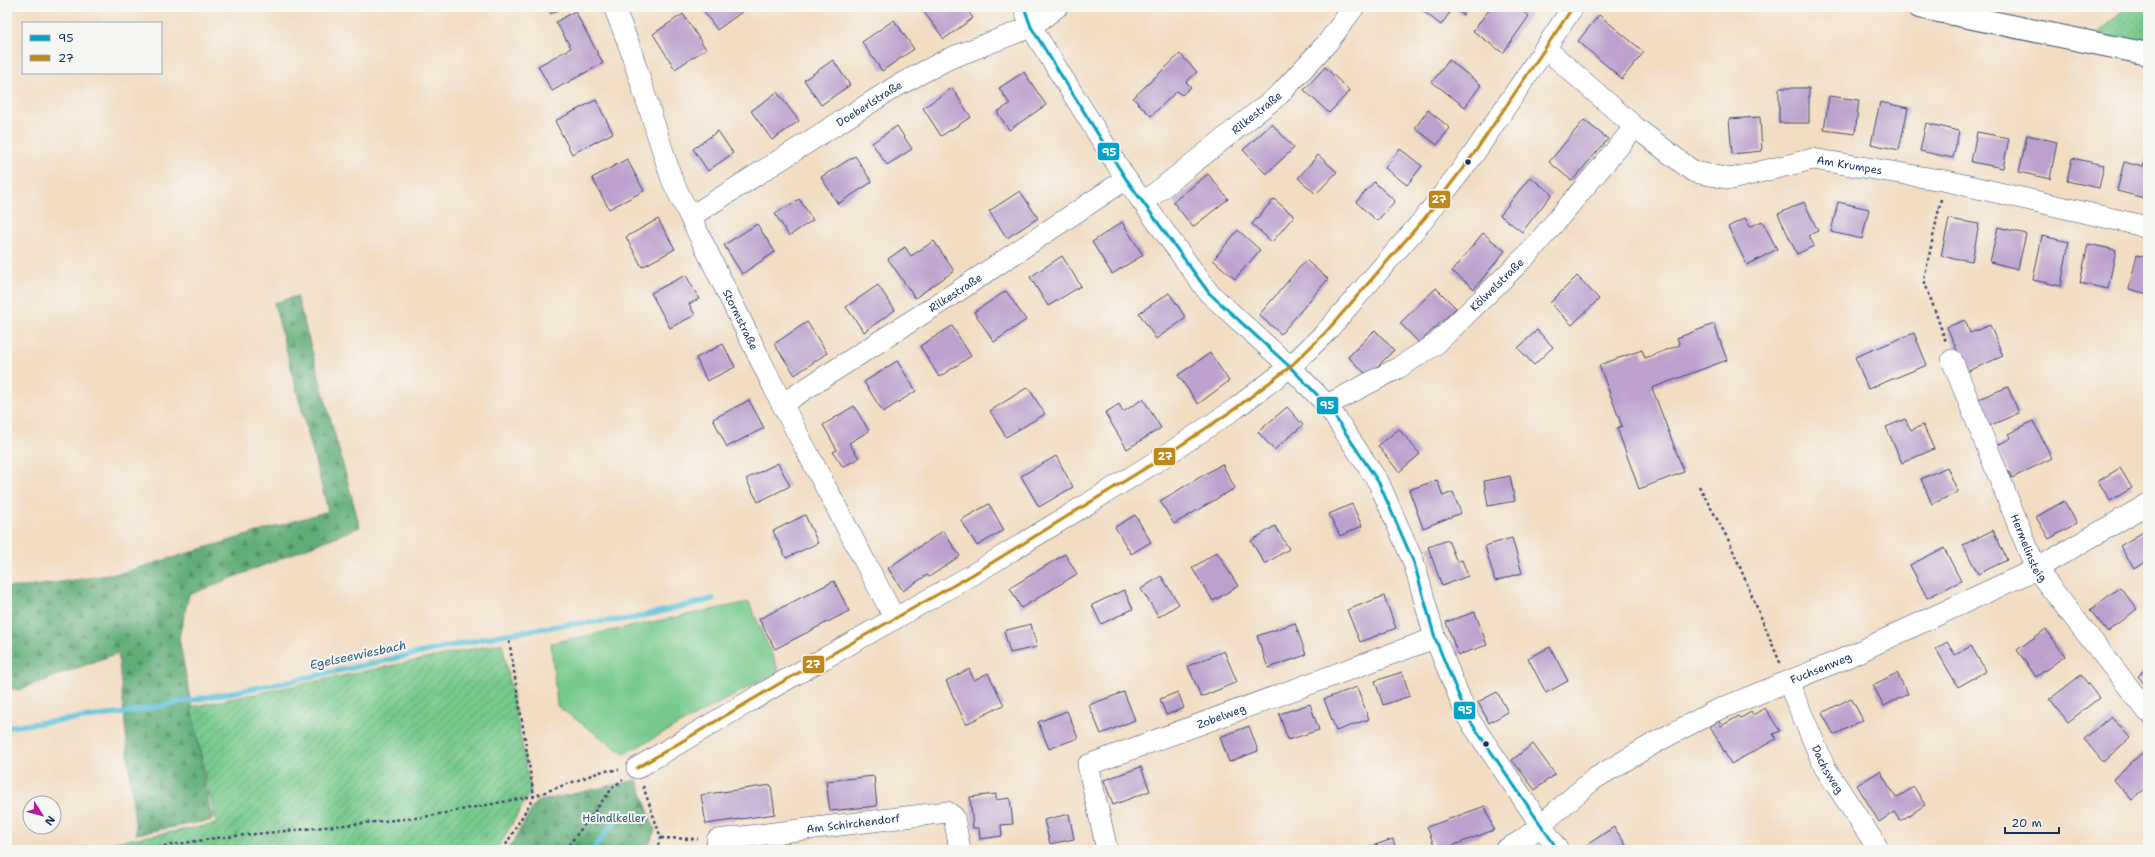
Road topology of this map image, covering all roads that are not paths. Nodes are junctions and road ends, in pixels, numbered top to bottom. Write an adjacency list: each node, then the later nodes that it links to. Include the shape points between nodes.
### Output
1 (614, 7): 13 (street, Stormstraße, via 672,180)
2 (1024, 7): 7 (street)
3 (1057, 7): 7 (street, Doeberlstraße)
4 (1354, 7): 12 (street, Rilkestraße, via 1328,42 1280,94)
5 (1573, 7): 8 (street)
6 (1919, 7): 9 (main road)
7 (1031, 27): 11 (street); 13 (street, Doeberlstraße, via 948,59 895,87)
8 (1545, 48): 10 (street, Am Krumpes); 16 (street, via 1473,155 1424,219 1326,332)
9 (2148, 54)
10 (1636, 127): 14 (street, Am Krumpes, via 1694,172 1731,179 1813,159 1947,181); 18 (street, Kölwelstraße, via 1530,252 1436,344 1398,368)
11 (1126, 179): 12 (street); 17 (street, Rilkestraße)
12 (1143, 203): 16 (street, via 1209,294)
13 (690, 217): 17 (street, Stormstraße)
14 (2148, 227)
15 (1952, 360): 20 (street, Hermelinsteig)
16 (1290, 367): 18 (street); 21 (street, via 1236,408 1162,458 972,575)
17 (782, 404): 21 (street, Stormstraße)
18 (1327, 405): 22 (street, via 1379,483 1414,563)
19 (2148, 504): 20 (street, Fuchsenweg)
20 (2036, 569): 23 (street, Fuchsenweg, via 1906,631); 24 (street, Hermelinsteig)
21 (895, 619): 25 (street)
22 (1435, 638): 26 (street, via 1468,718); 29 (street, Zobelweg, via 1088,765)
23 (1788, 682): 26 (street, Fuchsenweg, via 1715,711 1658,740 1594,779); 32 (street, Dachsweg, via 1825,768)
24 (2148, 712)
25 (637, 768)
26 (1541, 825): 30 (street, Fuchsenweg, via 1524,840); 31 (street)
27 (717, 840): 28 (street, Am Schirchendorf, via 947,812 954,817)
28 (960, 850)
29 (1107, 850)
30 (1505, 850)
31 (1558, 850)
32 (1879, 850)

